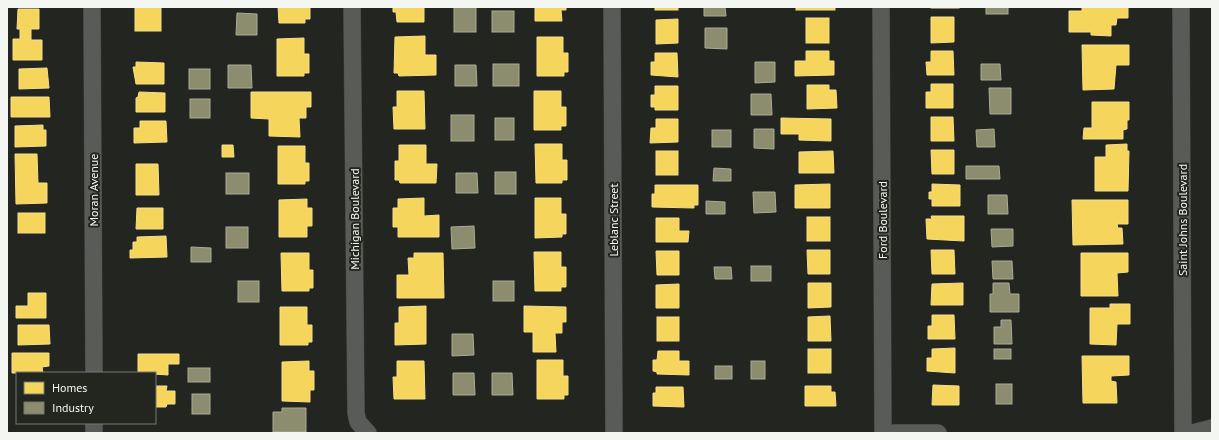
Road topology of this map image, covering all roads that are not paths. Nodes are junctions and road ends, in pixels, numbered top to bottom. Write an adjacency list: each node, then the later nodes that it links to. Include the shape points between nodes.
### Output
1 (92, 7): 6 (street, Moran Avenue)
2 (352, 7): 8 (street, Michigan Boulevard, via 356,412 358,422)
3 (612, 7): 9 (street, Leblanc Street)
4 (881, 7): 10 (street, Ford Boulevard)
5 (1181, 7): 13 (street, Saint Johns Boulevard)
6 (94, 372)
7 (1212, 428): 14 (street)
8 (365, 431)
9 (614, 433)
10 (883, 433)
11 (894, 433): 12 (street)
12 (938, 433)
13 (1183, 433)
14 (1192, 433)

